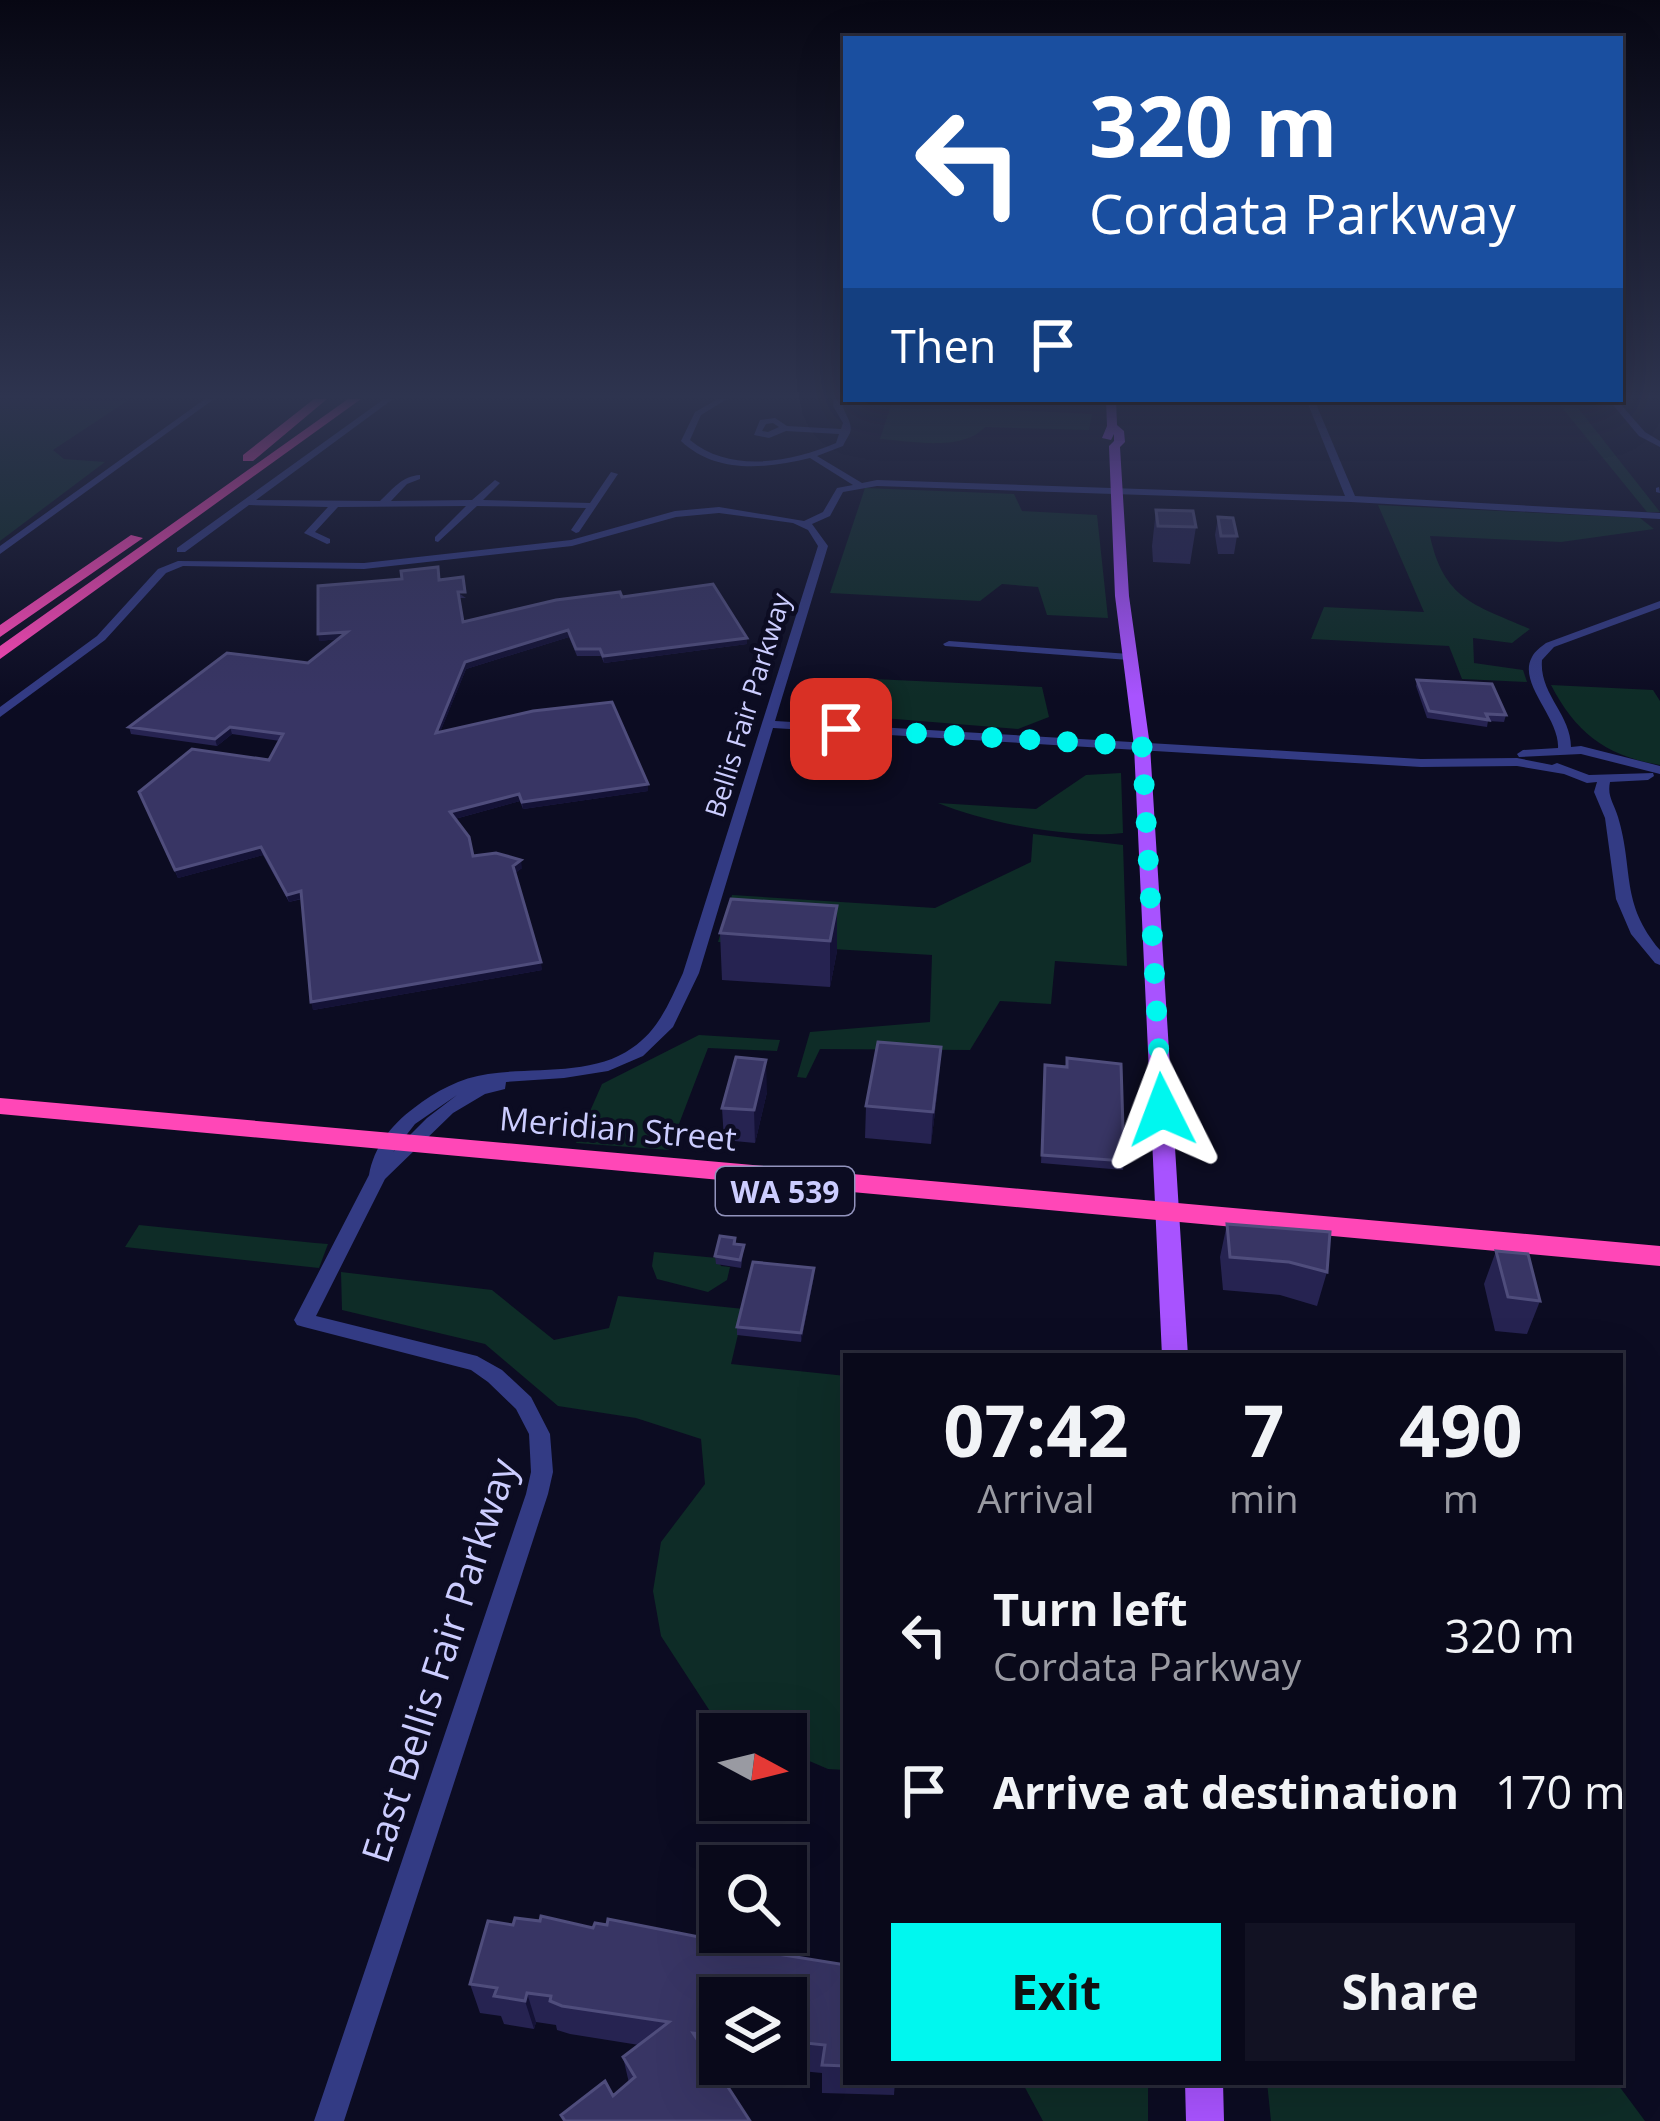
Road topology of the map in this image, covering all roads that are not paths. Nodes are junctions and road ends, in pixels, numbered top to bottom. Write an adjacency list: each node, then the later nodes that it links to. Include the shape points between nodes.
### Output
1 (73, 498): 22 (street)
2 (192, 498): 24 (highway)
3 (219, 498): 26 (highway)
4 (251, 498): 12 (street)
5 (389, 498): 13 (street)
6 (598, 498): 15 (street)
7 (836, 498): 17 (street, via 827,514)
8 (1116, 498): 27 (main road)
9 (1272, 498): 11 (street)
10 (482, 500): 13 (street); 15 (street); 19 (street)
11 (1351, 500): 16 (street)
12 (245, 502): 14 (street); 21 (street)
13 (383, 504): 14 (street)
14 (334, 506): 20 (street, via 309,533)
15 (593, 506): 18 (street)
16 (1657, 519)
17 (804, 524): 29 (street, via 700,511 572,543 386,564 182,563 162,571 100,638); 30 (street, Bellis Fair Parkway, via 821,539 822,555)
18 (576, 530)
19 (438, 539)
20 (327, 541)
21 (181, 550)
22 (0, 551)
23 (1660, 604): 28 (street, via 1547,648 1533,669)
24 (0, 631)
25 (949, 644): 27 (street)
26 (0, 657)
27 (1129, 657): 31 (main road)
28 (1549, 705): 32 (street, via 1566,734); 33 (street)
29 (1, 712)
30 (767, 724): 31 (street); 41 (street, Bellis Fair Parkway, via 669,1027 610,1065 522,1077 453,1102)
31 (1142, 746): 34 (street); 44 (main road)
32 (1560, 751): 33 (street); 34 (street); 35 (street, via 1552,761)
33 (1597, 753): 36 (street); 37 (street, via 1615,764)
34 (1421, 763): 35 (street, via 1517,762)
35 (1566, 773): 37 (street); 38 (street, via 1584,785)
36 (1660, 774): 37 (street)
37 (1608, 777): 38 (street, via 1600,792)
38 (1610, 828): 39 (street, via 1626,909)
39 (1660, 960)
40 (2, 1116): 41 (highway, Meridian Street / WA 539); 41 (highway, Meridian Street / WA 539, via 129,1119)
41 (392, 1156): 42 (highway, Meridian Street / WA 539); 43 (highway, Meridian Street / WA 539); 49 (street, East Bellis Fair Parkway, via 304,1320 477,1364 530,1408 545,1448 537,1494)
42 (602, 1175): 43 (highway); 44 (highway, Meridian Street / WA 539)
43 (763, 1177): 44 (highway, Meridian Street / WA 539)
44 (1169, 1218): 45 (highway, Meridian Street / WA 539); 46 (highway, Meridian Street / WA 539); 47 (main road)
45 (1660, 1256)
46 (1660, 1270)
47 (1175, 1353)
48 (1204, 2085): 50 (main road)
49 (329, 2121)
50 (1205, 2121)

